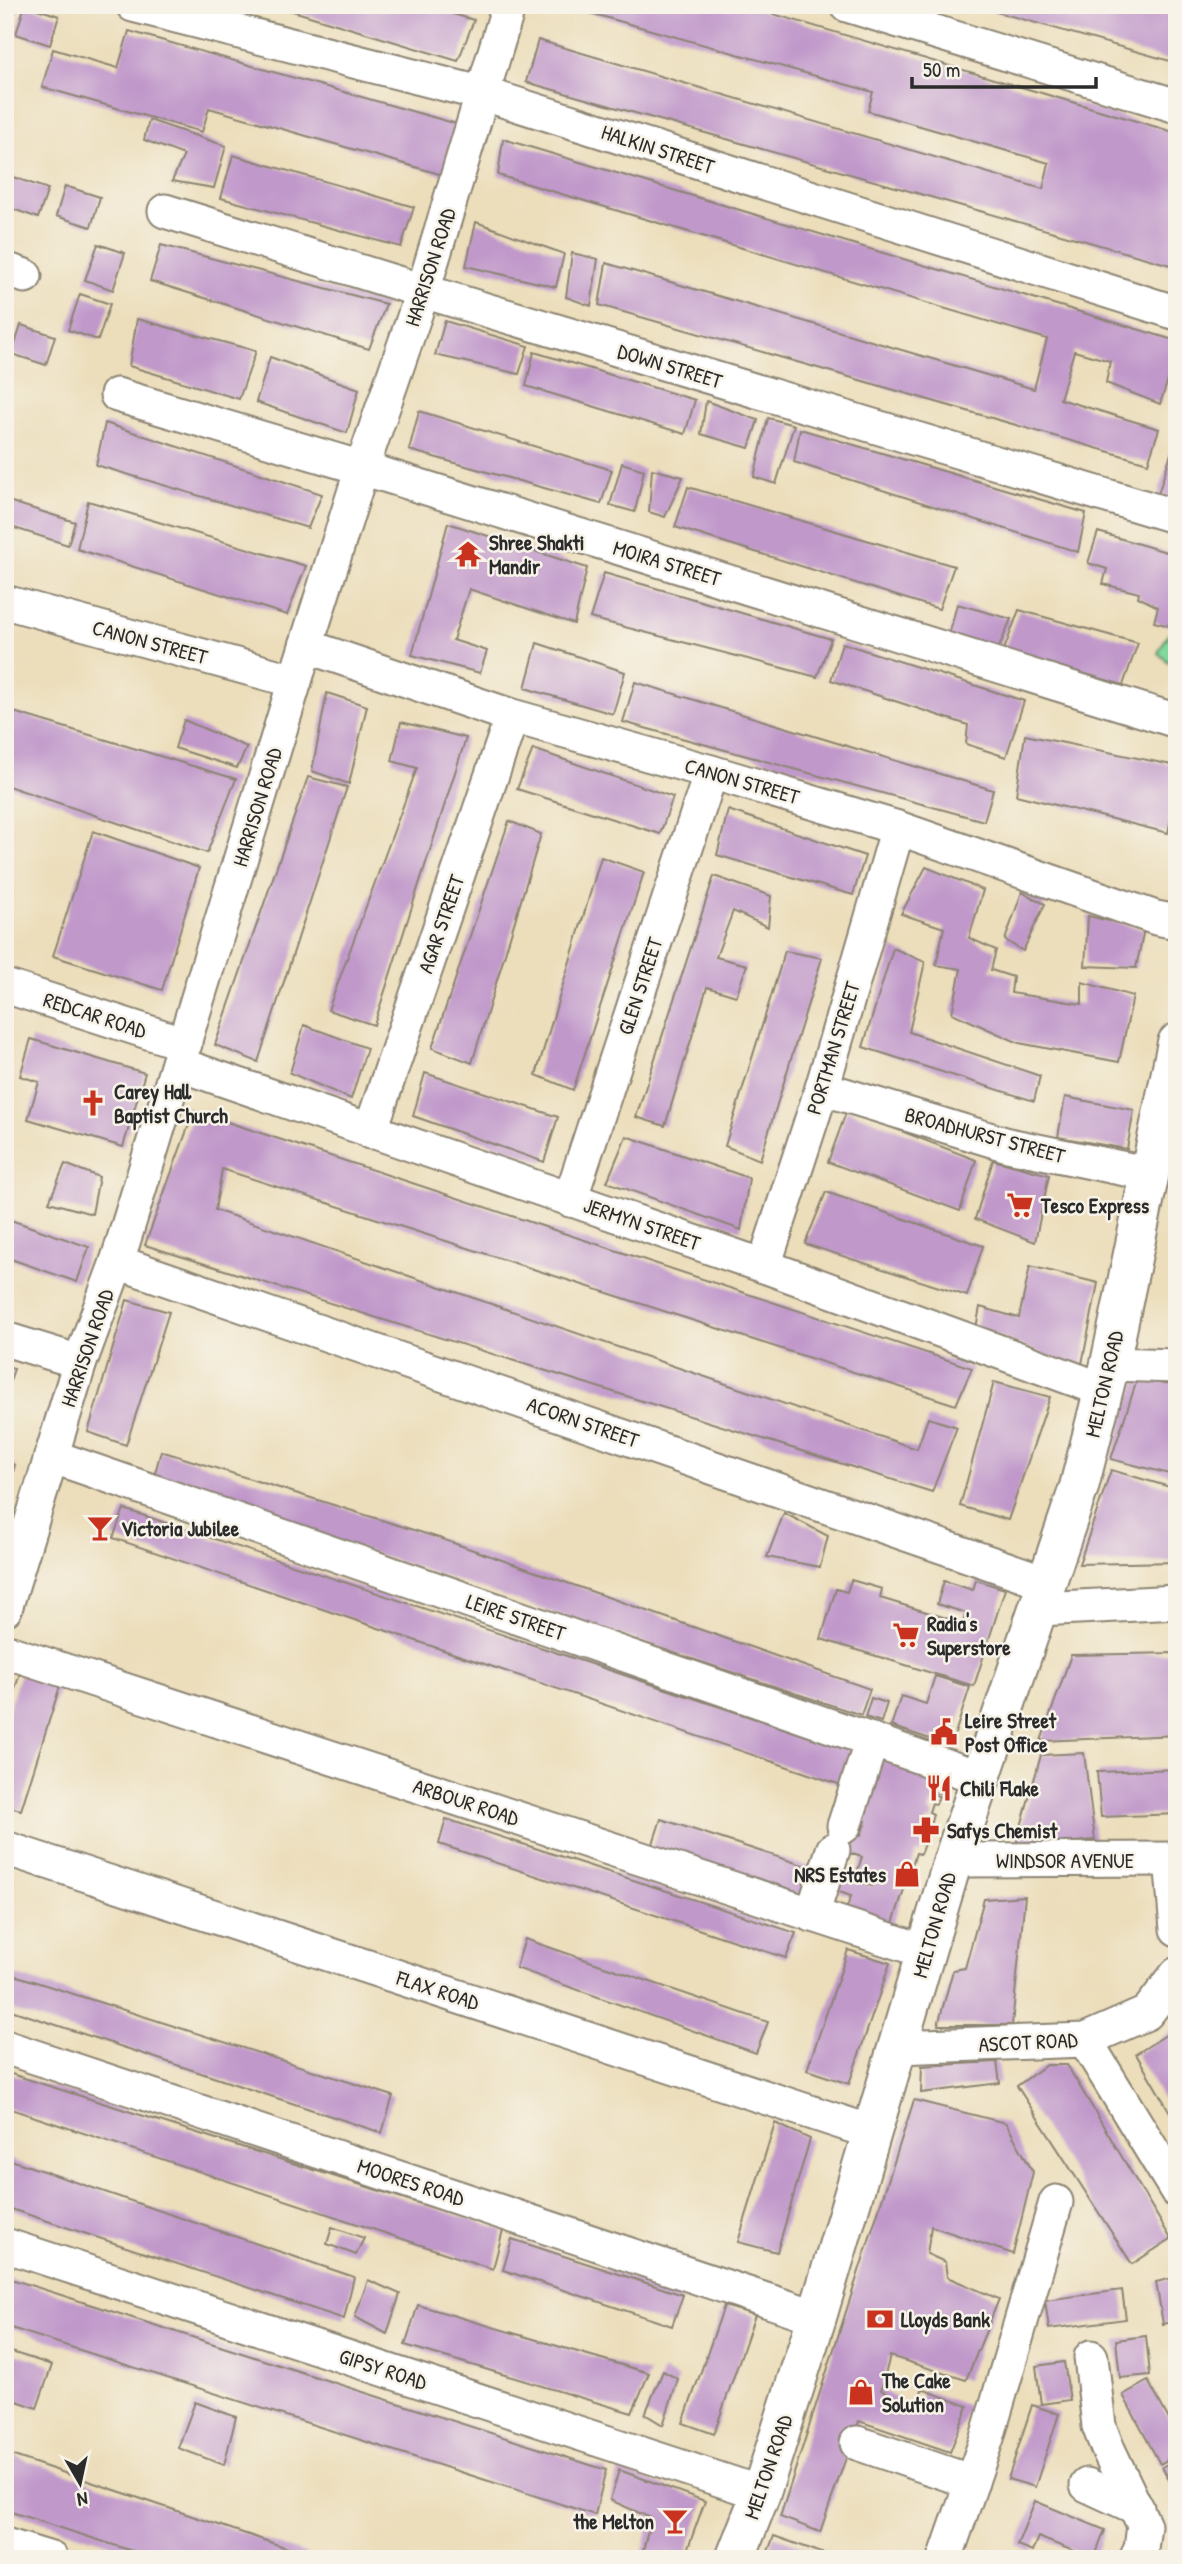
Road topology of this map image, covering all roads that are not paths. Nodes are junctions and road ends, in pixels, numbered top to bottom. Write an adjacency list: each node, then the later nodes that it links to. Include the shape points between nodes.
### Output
1 (133, 5): 4 (street, HALKIN STREET)
2 (509, 5): 4 (street, HARRISON ROAD)
3 (847, 5): 5 (street)
4 (484, 94): 7 (street, HARRISON ROAD); 8 (street, HALKIN STREET)
5 (1177, 106)
6 (165, 211): 7 (street, DOWN STREET)
7 (423, 291): 10 (street, HARRISON ROAD); 11 (street, DOWN STREET)
8 (1177, 313)
9 (117, 395): 10 (street, MOIRA STREET)
10 (362, 468): 13 (street, HARRISON ROAD); 16 (street, MOIRA STREET)
11 (1177, 517)
12 (5, 602): 14 (street, CANON STREET)
13 (306, 646): 14 (street, HARRISON ROAD); 15 (street, CANON STREET)
14 (295, 681): 22 (street, HARRISON ROAD)
15 (512, 716): 17 (street, CANON STREET); 24 (street, AGAR STREET)
16 (1177, 721)
17 (711, 772): 18 (street, CANON STREET); 27 (street, GLEN STREET)
18 (898, 828): 19 (street, CANON STREET); 23 (street, PORTMAN STREET)
19 (1177, 922)
20 (5, 986): 22 (street, REDCAR ROAD)
21 (1177, 1043): 25 (main road, MELTON ROAD)
22 (181, 1054): 24 (street, JERMYN STREET); 28 (street, HARRISON ROAD)
23 (822, 1088): 26 (street, BROADHURST STREET, via 1008,1145); 29 (street, PORTMAN STREET)
24 (370, 1132): 27 (street, JERMYN STREET)
25 (1168, 1133): 26 (main road, MELTON ROAD)
26 (1150, 1174): 33 (main road, MELTON ROAD)
27 (570, 1200): 29 (street, JERMYN STREET)
28 (117, 1262): 31 (street, HARRISON ROAD); 35 (street, ACORN STREET)
29 (764, 1266): 33 (street, JERMYN STREET)
30 (5, 1339): 31 (street)
31 (80, 1362): 34 (street, HARRISON ROAD)
32 (1177, 1366): 33 (street, JERMYN STREET)
33 (1107, 1377): 35 (main road, MELTON ROAD, via 1079,1487)
34 (51, 1456): 37 (street, HARRISON ROAD); 39 (street, LEIRE STREET)
35 (1044, 1596): 36 (street); 40 (main road, MELTON ROAD)
36 (1177, 1602)
37 (5, 1609)
38 (5, 1651): 44 (street, ARBOUR ROAD)
39 (872, 1740): 40 (street, LEIRE STREET); 44 (street)
40 (981, 1778): 43 (main road, MELTON ROAD)
41 (5, 1848): 51 (street, FLAX ROAD)
42 (1174, 1859): 43 (street, WINDSOR AVENUE); 45 (street)
43 (953, 1860): 46 (main road, MELTON ROAD)
44 (812, 1915): 46 (street, ARBOUR ROAD)
45 (1177, 1930)
46 (927, 1952): 50 (main road, MELTON ROAD)
47 (1177, 1974): 48 (street, ASCOT ROAD, via 1147,2013)
48 (1085, 2040): 50 (street, ASCOT ROAD); 52 (street)
49 (5, 2047): 55 (street, MOORES ROAD)
50 (897, 2047): 51 (main road, MELTON ROAD)
51 (871, 2132): 55 (main road, MELTON ROAD)
52 (1177, 2191)
53 (1056, 2202): 58 (street)
54 (5, 2245): 60 (street, GIPSY ROAD)
55 (817, 2317): 60 (main road, MELTON ROAD)
56 (1091, 2357): 61 (street, via 1100,2426)
57 (857, 2444): 58 (street)
58 (972, 2482): 65 (street)
59 (1087, 2485): 61 (street)
60 (761, 2493): 64 (main road, MELTON ROAD)
61 (1137, 2508): 66 (street, via 1144,2525)
62 (5, 2545): 63 (street)
63 (51, 2559)
64 (735, 2559)
65 (945, 2559)
66 (1136, 2559)

